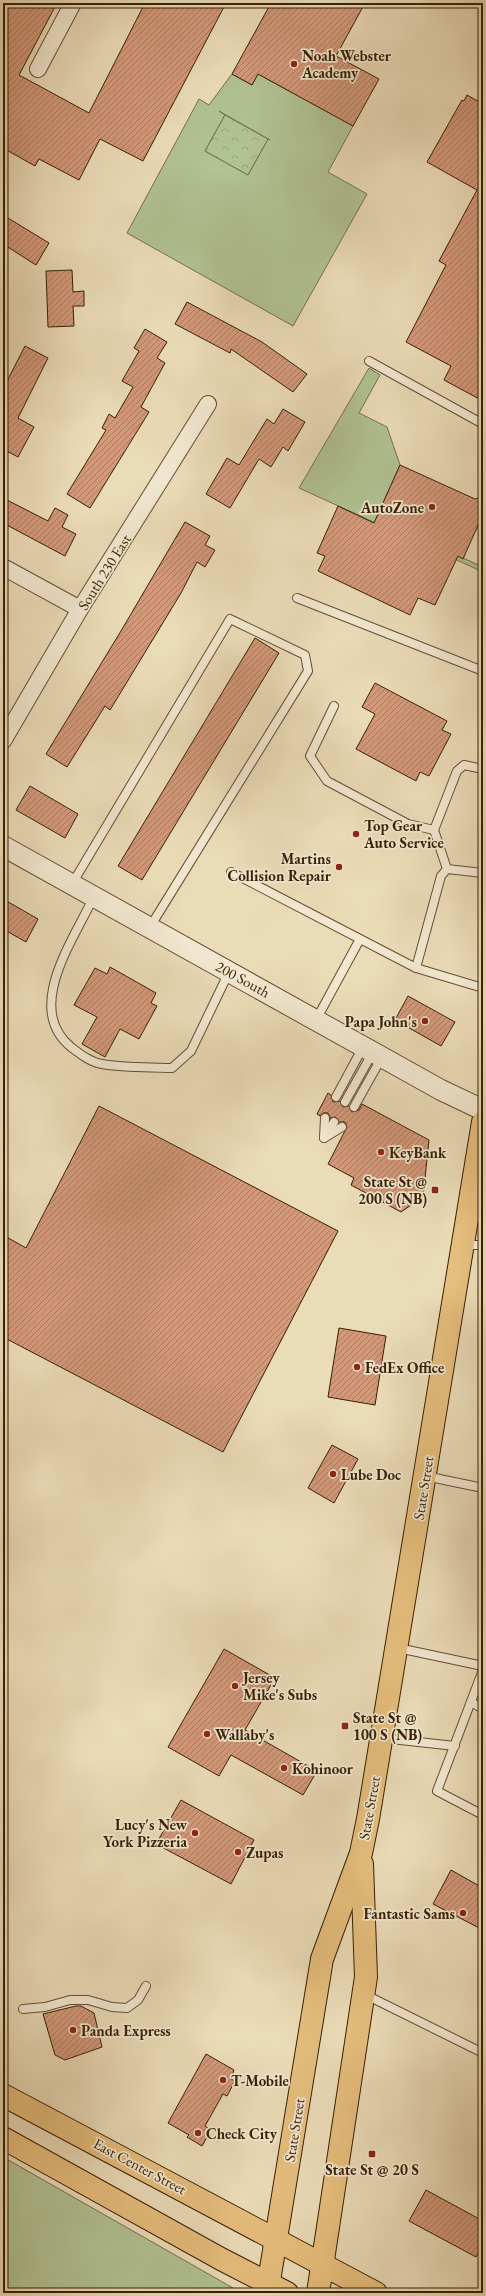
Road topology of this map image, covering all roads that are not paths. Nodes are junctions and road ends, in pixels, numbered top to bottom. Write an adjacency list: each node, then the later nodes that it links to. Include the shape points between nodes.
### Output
1 (73, 3): 2 (street)
2 (38, 68)
3 (369, 361): 5 (lane)
4 (208, 404): 8 (street, South 230 East)
5 (483, 424)
6 (3, 567): 8 (street)
7 (297, 598): 9 (lane)
8 (80, 610): 11 (street, South 230 East)
9 (483, 671)
10 (334, 706): 13 (lane, via 310,756 327,781 408,824)
11 (3, 741)
12 (483, 769): 13 (lane, via 464,765 457,771)
13 (434, 830): 15 (lane)
14 (3, 846): 18 (street, 200 South)
15 (447, 869): 17 (lane); 22 (lane, via 442,876)
16 (231, 872): 21 (lane)
17 (483, 873)
18 (72, 884): 19 (street, 200 South); 20 (lane, via 230,618 305,655 308,671)
19 (94, 896): 20 (street, 200 South); 23 (lane, via 71,938 51,994 52,1022 60,1038 82,1056 101,1064 172,1068 191,1051)
20 (150, 927): 23 (street, 200 South)
21 (360, 939): 22 (lane); 25 (lane)
22 (416, 968): 24 (lane)
23 (229, 972): 25 (street, 200 South)
24 (483, 988)
25 (316, 1020): 26 (street, 200 South)
26 (373, 1052): 27 (lane); 28 (lane); 29 (lane); 30 (street, 200 South)
27 (336, 1097)
28 (345, 1102)
29 (354, 1107)
30 (483, 1110)
31 (325, 1118): 35 (lane)
32 (334, 1122): 35 (lane)
33 (483, 1122): 36 (main road, State Street)
34 (342, 1127): 35 (lane)
35 (324, 1138)
36 (473, 1245): 37 (main road, State Street)
37 (425, 1476): 38 (lane); 39 (main road, State Street)
38 (483, 1488)
39 (397, 1648): 40 (lane); 44 (main road, State Street)
40 (483, 1666)
41 (483, 1670): 42 (lane)
42 (471, 1702): 43 (lane); 45 (lane)
43 (483, 1709)
44 (381, 1738): 45 (lane); 47 (main road, State Street)
45 (454, 1746): 46 (lane, via 437,1792)
46 (483, 1815)
47 (361, 1853): 49 (main road, State Street, via 366,1977); 54 (main road, State Street, via 322,1959)
48 (146, 1986): 50 (lane, via 138,2000 127,2008 112,2007 88,2000 70,2000 45,2007)
49 (364, 1994): 51 (lane); 55 (main road, State Street)
50 (23, 2009)
51 (483, 2053)
52 (3, 2095): 54 (main road, East Center Street)
53 (3, 2138): 56 (main road)
54 (275, 2240): 55 (main road, East Center Street); 56 (main road, State Street)
55 (322, 2265): 58 (main road, State Street); 59 (main road, East Center Street)
56 (268, 2288): 57 (main road)
57 (287, 2293)
58 (318, 2293)
59 (376, 2293)

